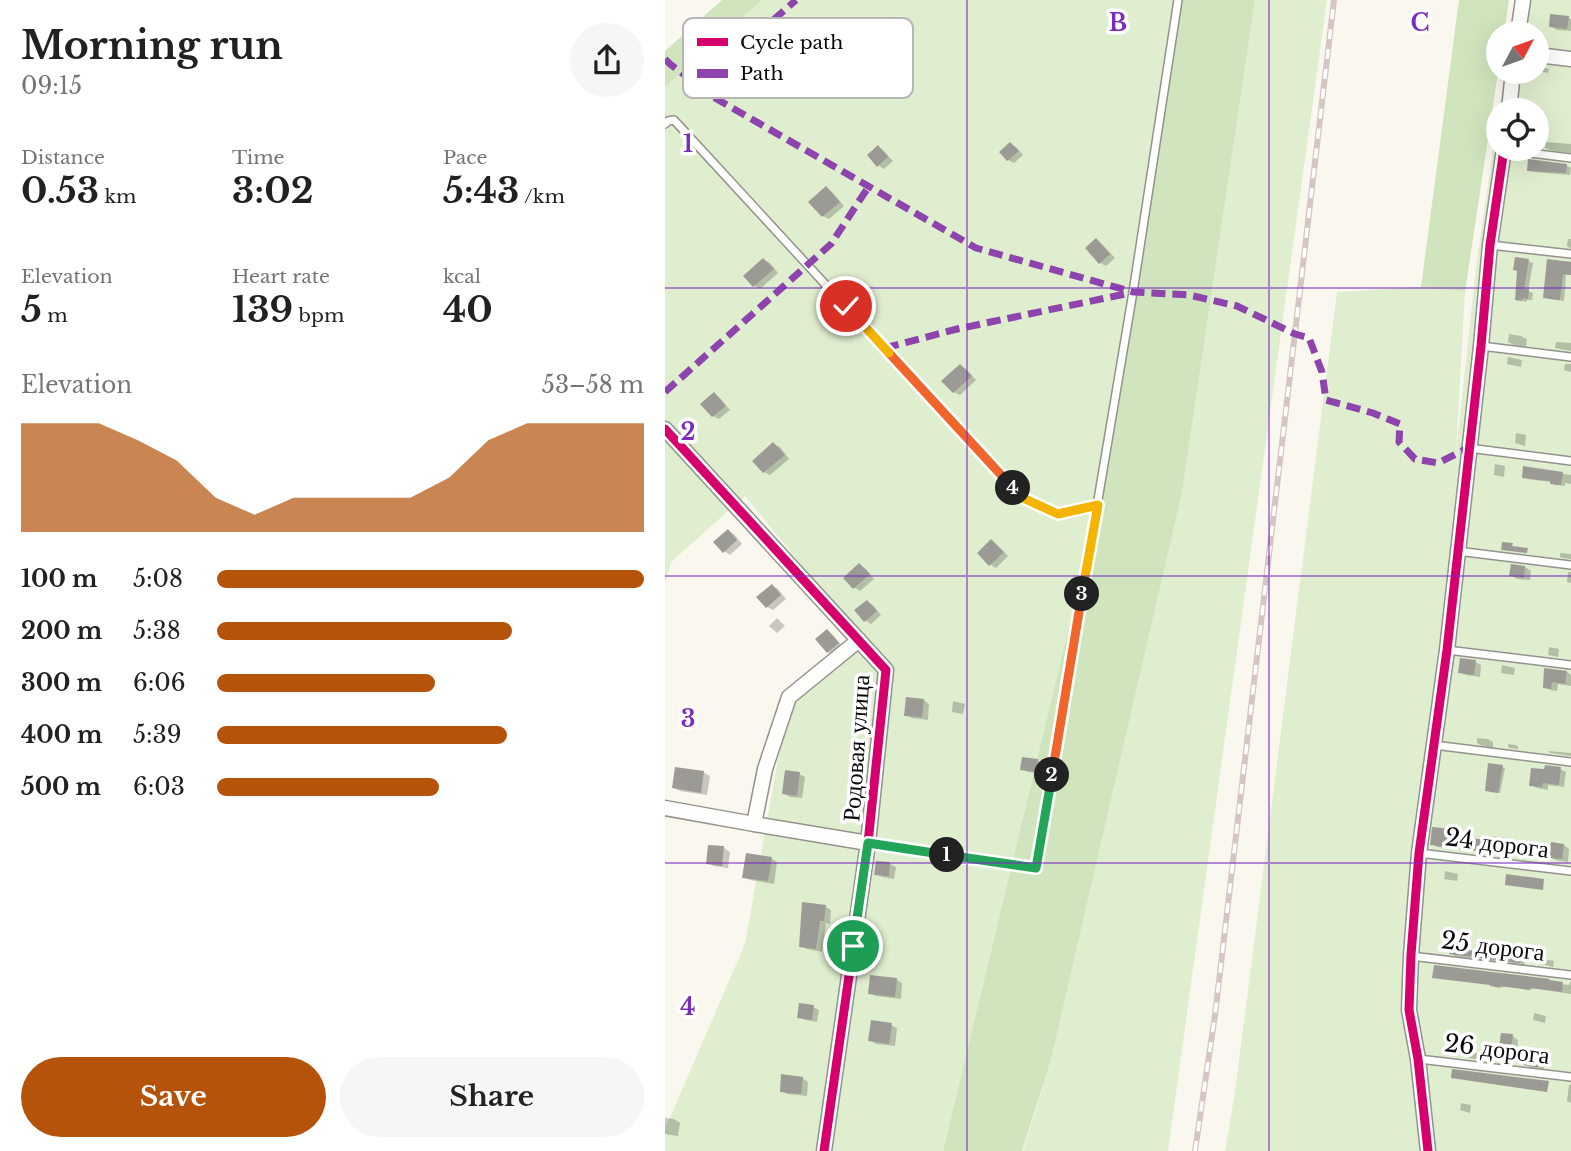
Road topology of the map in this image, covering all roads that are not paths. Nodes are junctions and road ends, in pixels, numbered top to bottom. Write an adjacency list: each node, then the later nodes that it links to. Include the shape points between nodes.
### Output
1 (1178, 0): 17 (lane)
2 (1524, 0): 3 (street)
3 (1520, 21)
4 (1549, 56): 5 (street)
5 (1571, 59)
6 (665, 124): 17 (lane, via 674,120 1021,497 1058,514)
7 (1549, 155): 8 (lane)
8 (1571, 158)
9 (1502, 161): 10 (street)
10 (1490, 244): 11 (lane); 12 (street)
11 (1571, 254)
12 (1481, 346): 13 (lane); 15 (street)
13 (1571, 357)
14 (665, 429): 20 (street, Родовая улица)
15 (1468, 448): 16 (lane); 18 (street)
16 (1571, 461)
17 (1098, 505): 27 (lane, via 1036,868)
18 (1457, 551): 19 (lane); 21 (street)
19 (1571, 565)
20 (859, 640): 26 (street, via 789,697 765,769); 27 (street, Родовая улица, via 886,670)
21 (1447, 650): 22 (lane); 23 (street)
22 (1571, 665)
23 (1433, 745): 24 (lane); 28 (street)
24 (1571, 762)
25 (665, 808): 26 (street)
26 (754, 824): 27 (street)
27 (868, 843): 34 (street, Родовая улица)
28 (1419, 853): 29 (lane, 24 дорога); 30 (street)
29 (1571, 871)
30 (1411, 956): 31 (lane, 25 дорога); 32 (street, via 1409,1010)
31 (1571, 975)
32 (1418, 1059): 33 (lane, 26 дорога); 35 (street)
33 (1571, 1077)
34 (824, 1151)
35 (1428, 1151)

